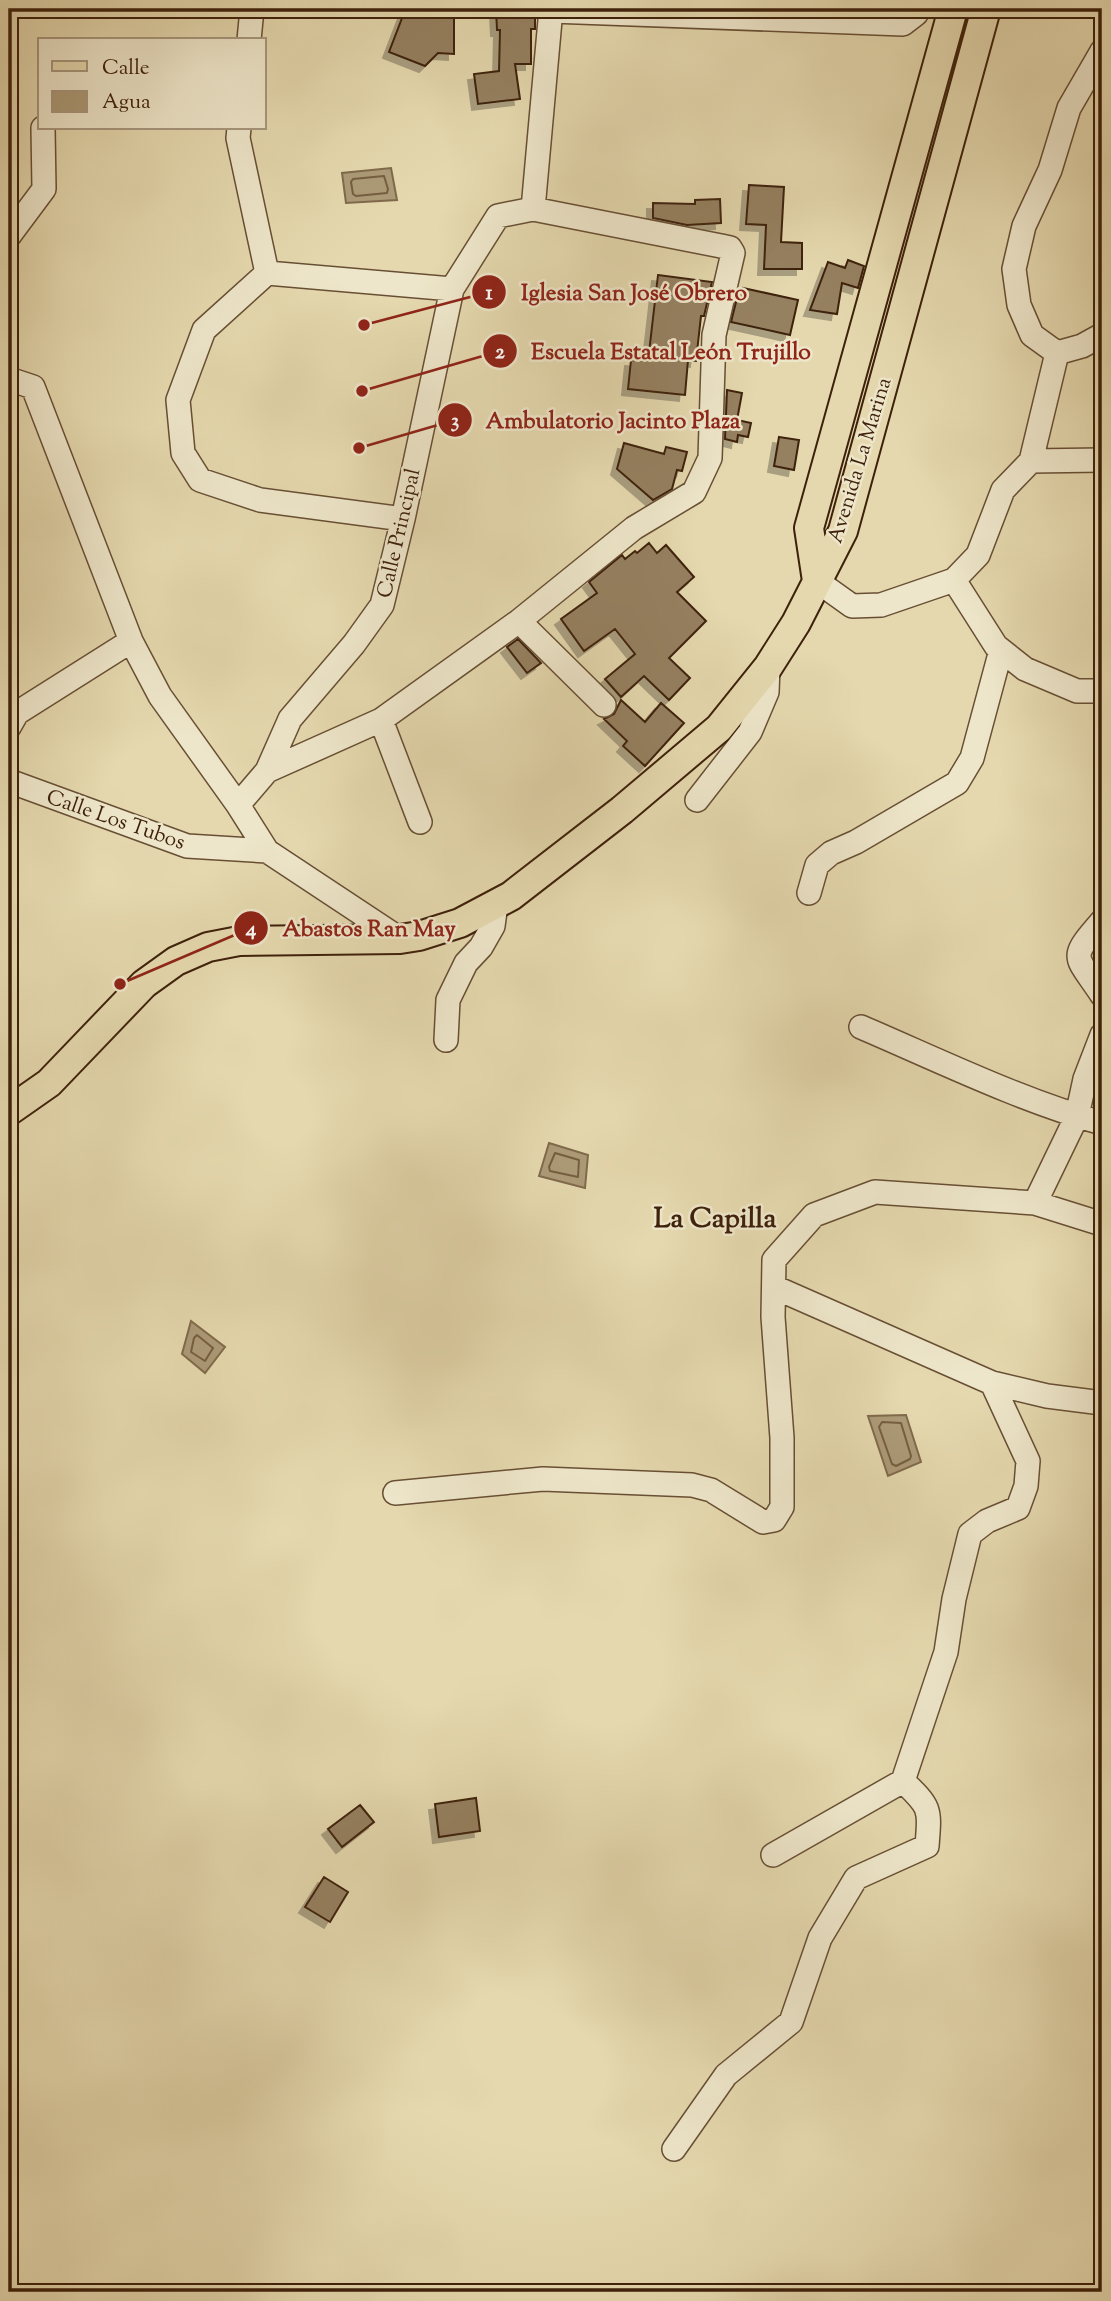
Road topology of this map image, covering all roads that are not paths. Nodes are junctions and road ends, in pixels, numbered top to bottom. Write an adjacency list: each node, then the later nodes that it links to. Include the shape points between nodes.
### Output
1 (252, 9): 6 (street)
2 (917, 9): 5 (street, via 903,24)
3 (953, 9): 21 (main road, Avenida La Marina, via 809,528)
4 (986, 9): 21 (main road, Avenida La Marina, via 843,531)
5 (551, 10): 10 (street)
6 (249, 38)
7 (1102, 51): 15 (street, via 1069,108 1050,170 1024,226 1014,269 1019,305 1032,335)
8 (43, 130): 11 (street, via 44,189)
9 (239, 130): 12 (street)
10 (533, 209): 13 (street, Calle Principal, via 498,216); 22 (street, via 721,246 733,253 713,335 709,458 694,492 634,528)
11 (9, 236)
12 (267, 273): 13 (street); 19 (street, via 204,330 178,400 183,453 200,480 260,500)
13 (452, 289): 19 (street, Calle Principal)
14 (1102, 335): 15 (street)
15 (1057, 353): 18 (street)
16 (9, 379): 23 (street, via 33,387)
17 (1102, 460): 18 (street)
18 (1031, 461): 20 (street, via 1003,490 978,555)
19 (402, 519): 30 (street, Calle Principal, via 382,605 355,645 290,719)
20 (954, 580): 21 (street, via 881,605 852,606); 24 (street)
21 (817, 581): 25 (main road)
22 (519, 621): 27 (street); 28 (street)
23 (131, 641): 29 (street, via 17,713); 33 (street, via 160,696)
24 (1001, 650): 26 (street, via 1025,669 1077,691); 36 (street, via 972,758 957,783 831,853 817,865)
25 (768, 667): 32 (street, via 767,692 750,732); 37 (main road, via 719,728 622,810)
26 (1102, 691)
27 (604, 705)
28 (381, 720): 30 (street); 34 (street)
29 (9, 727)
30 (267, 771): 33 (street, Calle Principal)
31 (9, 781): 35 (street, Calle Los Tubos, via 187,846)
32 (697, 800)
33 (238, 805): 35 (street)
34 (421, 822)
35 (267, 851): 39 (street)
36 (809, 893)
37 (496, 904): 39 (main road, via 460,923); 43 (street, via 493,926 466,963 448,1000)
38 (1102, 921): 40 (street, via 1078,950 1078,958)
39 (400, 939): 44 (main road, via 239,941 208,947 176,961 144,984 49,1083)
40 (1102, 995)
41 (861, 1027): 45 (street)
42 (1102, 1035): 45 (street)
43 (446, 1040)
44 (9, 1111)
45 (1077, 1116): 46 (street); 47 (street)
46 (1102, 1123)
47 (1035, 1203): 48 (street); 49 (street, via 875,1192 814,1215 774,1260)
48 (1102, 1224)
49 (774, 1287): 50 (street); 52 (street, via 782,1438 782,1507 774,1520 763,1522 711,1490 692,1485 543,1479)
50 (992, 1383): 51 (street); 53 (street, via 1028,1461 1026,1486 1018,1508 970,1534 946,1652)
51 (1102, 1404)
52 (396, 1493)
53 (903, 1781): 54 (street); 55 (street, via 925,1802 927,1846 856,1878 820,1938 791,2022 726,2075)
54 (773, 1854)
55 (674, 2149)

